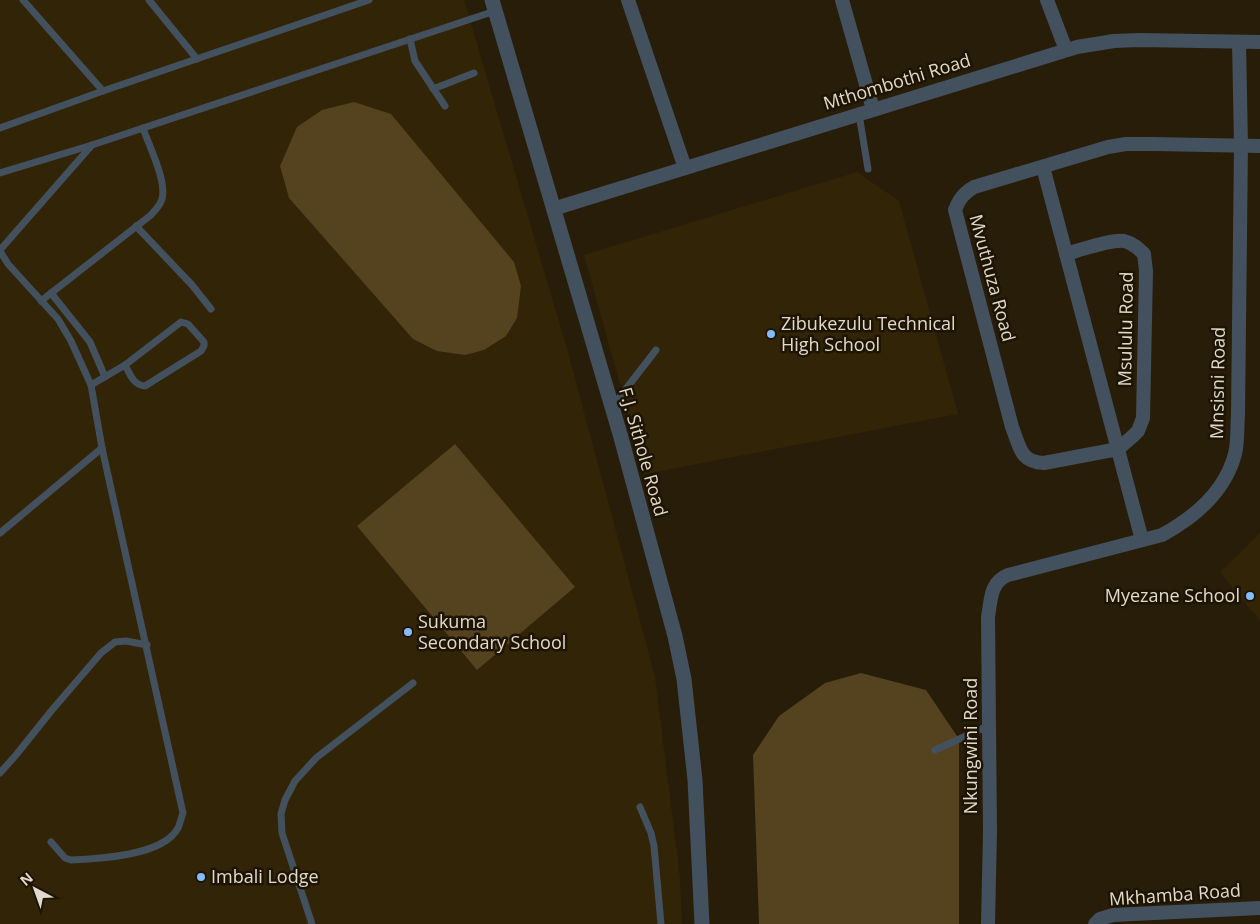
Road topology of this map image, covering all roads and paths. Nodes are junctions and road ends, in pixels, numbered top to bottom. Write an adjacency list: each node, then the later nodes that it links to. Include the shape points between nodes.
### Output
1 (23, 0): 16 (lane)
2 (149, 0): 13 (lane)
3 (369, 0): 7 (lane)
4 (628, 0): 26 (street)
5 (842, 0): 18 (street)
6 (1047, 0): 12 (street)
7 (349, 3): 13 (lane)
8 (493, 6): 9 (lane); 29 (street, F.J. Sithole Road)
9 (410, 40): 15 (lane, via 415,61); 21 (lane)
10 (1239, 42): 11 (street, Mthombothi Road); 12 (street, Mthombothi Road, via 1139,40); 23 (street, Mnsisni Road)
11 (1260, 42)
12 (1066, 50): 18 (street, Mthombothi Road)
13 (196, 59): 16 (lane)
14 (474, 74): 15 (lane)
15 (433, 89): 17 (lane)
16 (103, 91): 20 (lane)
17 (445, 106)
18 (873, 109): 19 (street, Mthombothi Road)
19 (859, 113): 26 (street, Mthombothi Road); 27 (lane)
20 (0, 128)
21 (143, 128): 22 (lane); 30 (lane, via 163,189 157,208)
22 (92, 145): 28 (lane); 31 (lane)
23 (1241, 145): 24 (street, Mvuthuza Road); 25 (street, Mvuthuza Road, via 1126,144); 44 (street, Mnsisni Road, via 1235,452 1227,477 1205,504 1162,535)
24 (1260, 146)
25 (1043, 167): 32 (street, Msululu Road); 42 (street, Mvuthuza Road, via 974,187 958,200 955,210 1012,427 1022,452 1033,462 1044,463)
26 (685, 168): 29 (street, Mthombothi Road)
27 (868, 169)
28 (0, 173)
29 (553, 209): 40 (street, F.J. Sithole Road)
30 (136, 226): 33 (lane); 35 (lane)
31 (0, 251): 34 (lane)
32 (1066, 254): 42 (street, Msululu Road); 42 (street, Msululu Road, via 1124,241 1144,254 1144,410 1138,431)
33 (50, 293): 34 (lane); 38 (lane, via 90,342)
34 (41, 301): 39 (lane, via 58,319)
35 (211, 309)
36 (656, 350): 40 (lane)
37 (125, 365): 37 (lane, via 181,322 188,324 204,342 201,351 145,386 135,382); 38 (lane)
38 (105, 377): 39 (lane)
39 (91, 385): 41 (lane)
40 (612, 407): 57 (street, F.J. Sithole Road, via 684,679 696,780)
41 (102, 448): 43 (lane); 46 (lane)
42 (1118, 449): 44 (street, Msululu Road)
43 (0, 533)
44 (1142, 540): 45 (street, Mnsisni Road)
45 (1008, 575): 48 (street, Nkungwini Road, via 993,589 988,617)
46 (147, 645): 50 (lane, via 115,642 101,653); 52 (lane, via 183,813 178,829 148,849 114,858 71,860 65,858)
47 (413, 683): 55 (lane, via 316,758 295,781 285,800 281,814 282,833)
48 (990, 725): 49 (lane); 58 (street, Nkungwini Road)
49 (935, 750)
50 (0, 773)
51 (640, 807): 56 (lane, via 654,846)
52 (51, 842)
53 (1260, 908): 54 (street, Mkhamba Road)
54 (1180, 918): 59 (street, Mkhamba Road, via 1113,915)
55 (312, 924)
56 (661, 924)
57 (702, 924)
58 (988, 924)
59 (1095, 924)

